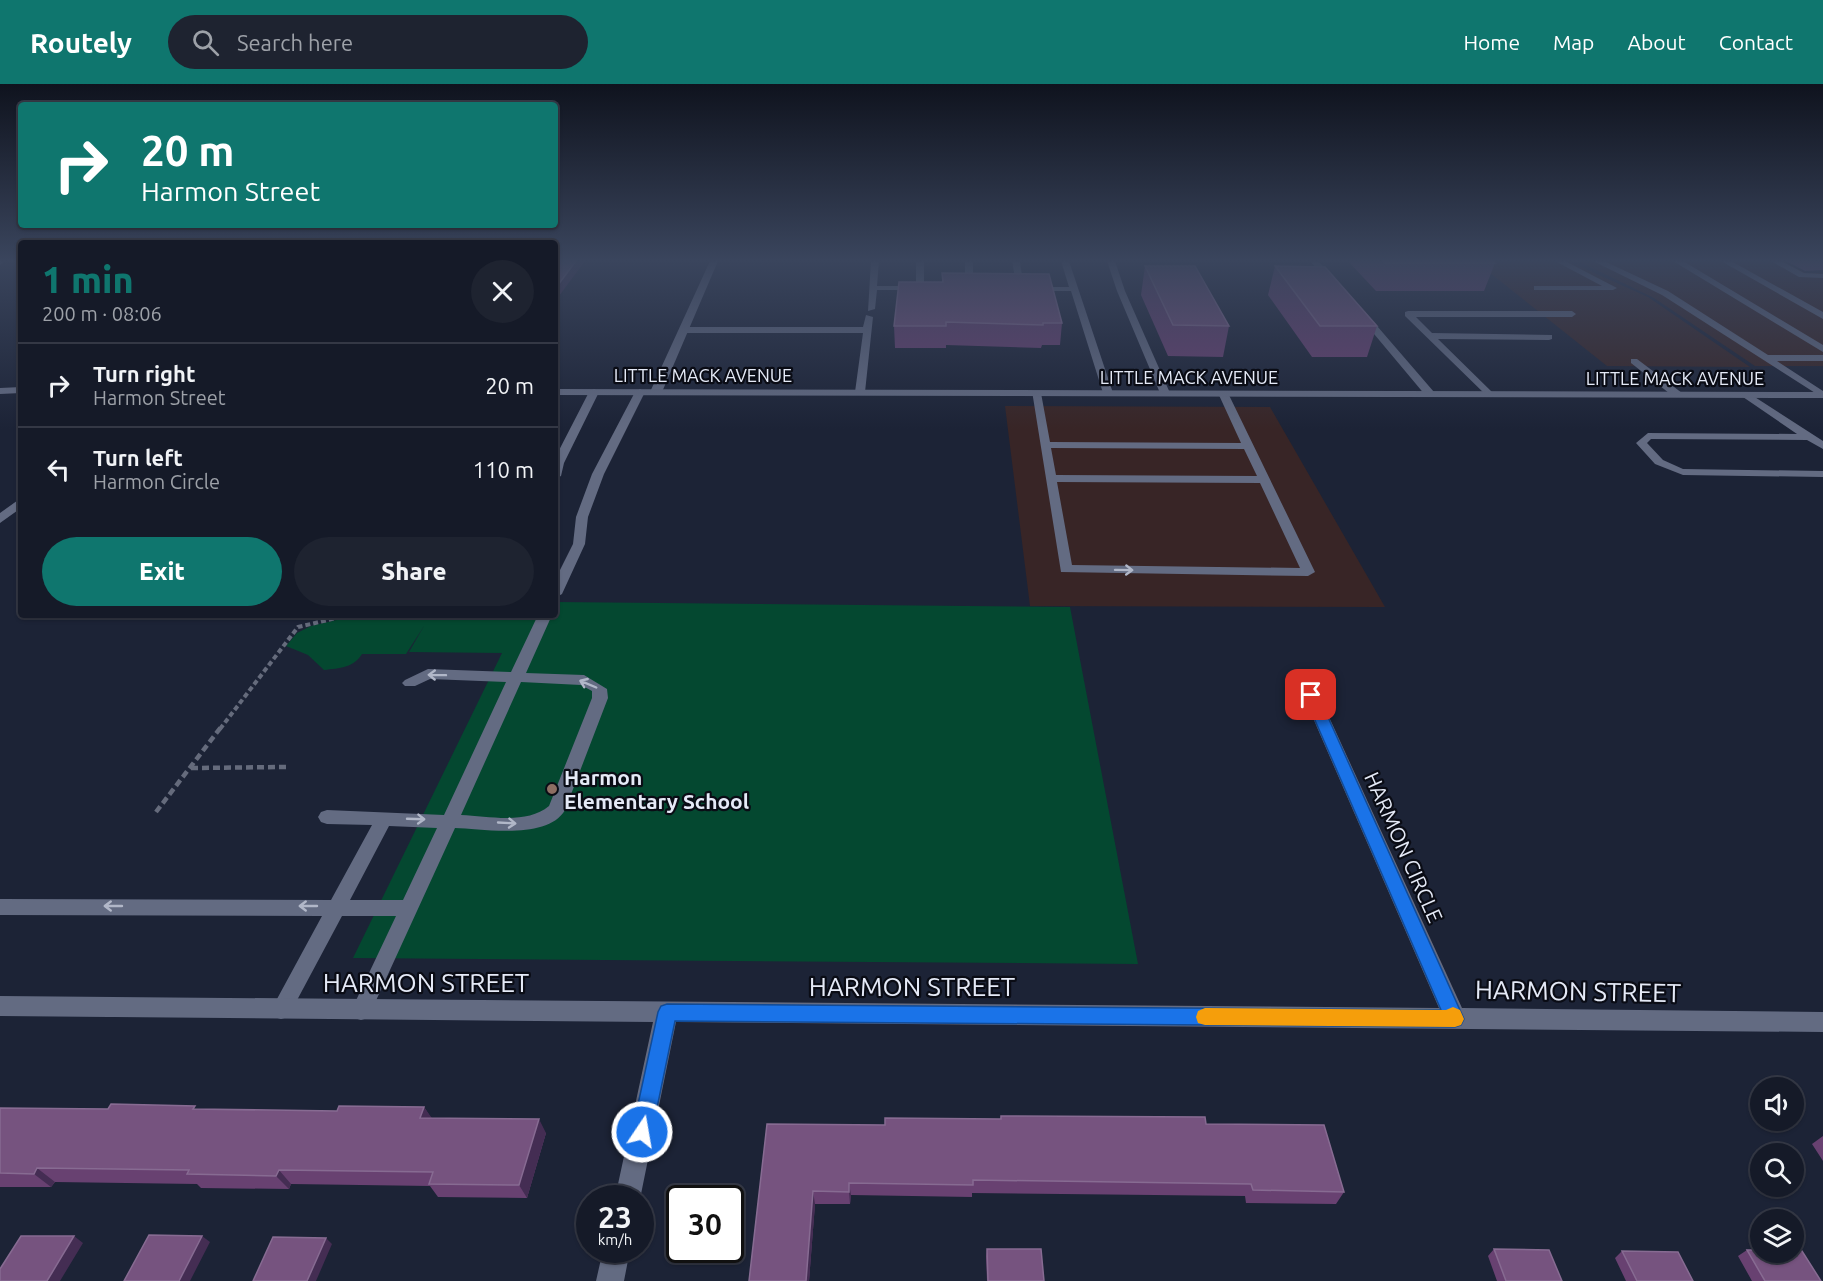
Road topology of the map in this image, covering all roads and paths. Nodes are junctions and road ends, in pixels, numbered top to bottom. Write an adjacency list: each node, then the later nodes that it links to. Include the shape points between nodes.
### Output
1 (689, 317): 11 (street)
2 (870, 317): 12 (lane)
3 (1083, 317): 27 (lane)
4 (1132, 317): 28 (lane)
5 (1364, 317): 30 (lane)
6 (1411, 317): 14 (lane)
7 (1525, 317): 10 (lane)
8 (1702, 317): 16 (lane)
9 (1769, 317): 15 (lane)
10 (1531, 322)
11 (683, 330): 12 (lane); 24 (street)
12 (868, 330): 25 (lane)
13 (1540, 330): 14 (lane, via 1550,337)
14 (1431, 336): 31 (lane)
15 (1823, 350)
16 (1765, 358): 17 (lane); 34 (lane)
17 (1823, 358)
18 (1634, 361): 32 (lane)
19 (18, 390): 20 (street)
20 (0, 391)
21 (558, 392): 22 (street, LITTLE MACK AVENUE)
22 (594, 392): 23 (street, LITTLE MACK AVENUE); 39 (lane)
23 (640, 392): 24 (street, LITTLE MACK AVENUE); 45 (lane, via 598,474 582,517 579,544)
24 (656, 392): 25 (street, LITTLE MACK AVENUE)
25 (860, 392): 26 (street, LITTLE MACK AVENUE)
26 (1036, 393): 27 (street, LITTLE MACK AVENUE); 36 (lane)
27 (1108, 393): 28 (street, LITTLE MACK AVENUE)
28 (1165, 393): 29 (street, LITTLE MACK AVENUE)
29 (1223, 393): 30 (street, LITTLE MACK AVENUE); 37 (lane)
30 (1430, 394): 31 (street, LITTLE MACK AVENUE)
31 (1488, 394): 32 (street, LITTLE MACK AVENUE)
32 (1678, 394): 33 (street, LITTLE MACK AVENUE)
33 (1747, 395): 34 (street, LITTLE MACK AVENUE); 35 (lane)
34 (1823, 395)
35 (1809, 437): 38 (lane); 40 (lane, via 1648,436 1641,443 1667,469 1683,472)
36 (1045, 444): 37 (lane); 41 (lane)
37 (1248, 446): 42 (lane)
38 (1823, 446)
39 (558, 459)
40 (1823, 474)
41 (1051, 478): 42 (lane); 42 (lane, one-way to 42, via 1066,569 1308,572)
42 (1264, 480)
43 (18, 504): 44 (lane)
44 (0, 519)
45 (558, 588)
46 (336, 618): 52 (path, via 298,627)
47 (544, 618): 48 (lane)
48 (516, 678): 49 (lane, one-way to 49, via 428,674); 56 (lane); 56 (lane, one-way to 48, via 525,824 546,818 556,810 600,698 599,689 584,680)
49 (410, 683)
50 (1311, 695): 64 (street, HARMON CIRCLE)
51 (286, 767): 52 (path)
52 (190, 768): 53 (path)
53 (156, 812)
54 (327, 817): 55 (lane)
55 (384, 819): 56 (lane, one-way to 56); 58 (lane)
56 (449, 820): 59 (lane)
57 (0, 907): 58 (lane, one-way to 57)
58 (338, 907): 59 (lane); 61 (lane)
59 (408, 908): 62 (lane)
60 (0, 1006): 61 (street, HARMON STREET)
61 (281, 1010): 62 (street, HARMON STREET)
62 (361, 1011): 63 (street, HARMON STREET)
63 (667, 1012): 64 (street, HARMON STREET); 66 (street)
64 (1455, 1019): 65 (street, HARMON STREET)
65 (1823, 1022)
66 (631, 1185)
67 (614, 1263): 68 (street)
68 (610, 1281)

